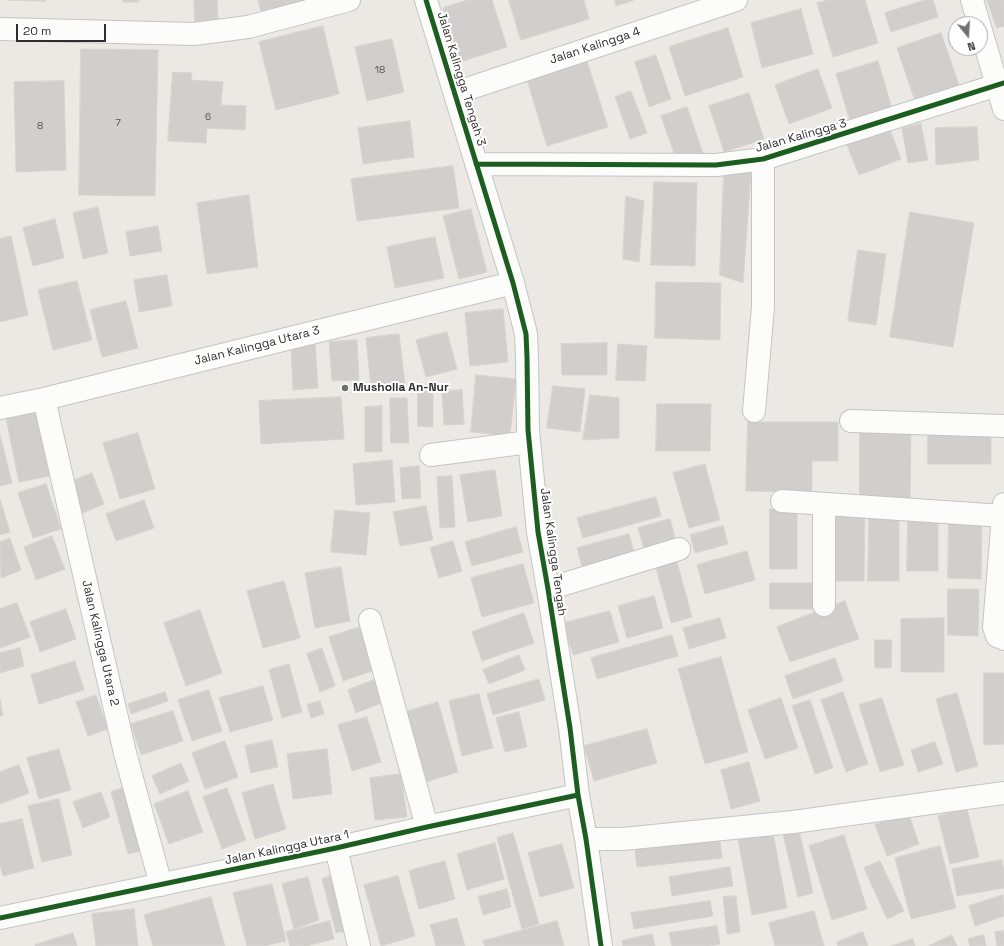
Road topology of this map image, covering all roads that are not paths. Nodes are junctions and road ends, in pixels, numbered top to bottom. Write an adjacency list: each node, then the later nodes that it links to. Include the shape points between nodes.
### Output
1 (349, 0): 6 (street, via 248,27 194,34)
2 (426, 0): 9 (street, Jalan Kalingga Tengah 3)
3 (736, 0): 9 (street, Jalan Kalingga 4)
4 (972, 0): 5 (street)
5 (977, 16)
6 (0, 29)
7 (988, 47): 8 (street)
8 (1001, 84): 10 (street); 11 (street, Jalan Kalingga 3)
9 (455, 93): 12 (street, Jalan Kalingga Tengah 3)
10 (1004, 109)
11 (763, 159): 12 (street, Jalan Kalingga 3, via 716,165); 16 (street, via 763,307)
12 (476, 164): 13 (street, Jalan Kalingga Tengah)
13 (513, 283): 14 (street, Jalan Kalingga Utara 3); 19 (street, Jalan Kalingga Tengah, via 526,334)
14 (44, 399): 15 (street, Jalan Kalingga Utara 3); 34 (street, Jalan Kalingga Utara 2, via 125,753)
15 (0, 408)
16 (754, 411)
17 (851, 421): 18 (street)
18 (1004, 426)
19 (530, 442): 20 (street); 25 (street, Jalan Kalingga Tengah, via 538,532)
20 (431, 455)
21 (782, 501): 22 (street)
22 (824, 504): 23 (street); 26 (street)
23 (1004, 510): 28 (street, via 994,627 997,636)
24 (679, 549): 25 (street)
25 (548, 589): 30 (street, Jalan Kalingga Tengah)
26 (824, 605)
27 (370, 620): 31 (street)
28 (1004, 639)
29 (1004, 793): 32 (street, via 785,823 623,839)
30 (578, 795): 31 (street, Jalan Kalingga Utara 1); 32 (street, Jalan Kalingga Tengah)
31 (427, 827): 33 (street, Jalan Kalingga Utara 1)
32 (586, 839): 37 (street, Jalan Kalingga Tengah)
33 (336, 848): 34 (street, Jalan Kalingga Utara 1); 36 (street)
34 (161, 885): 35 (street, Jalan Kalingga Utara 1)
35 (0, 918)
36 (359, 946)
37 (601, 946)

